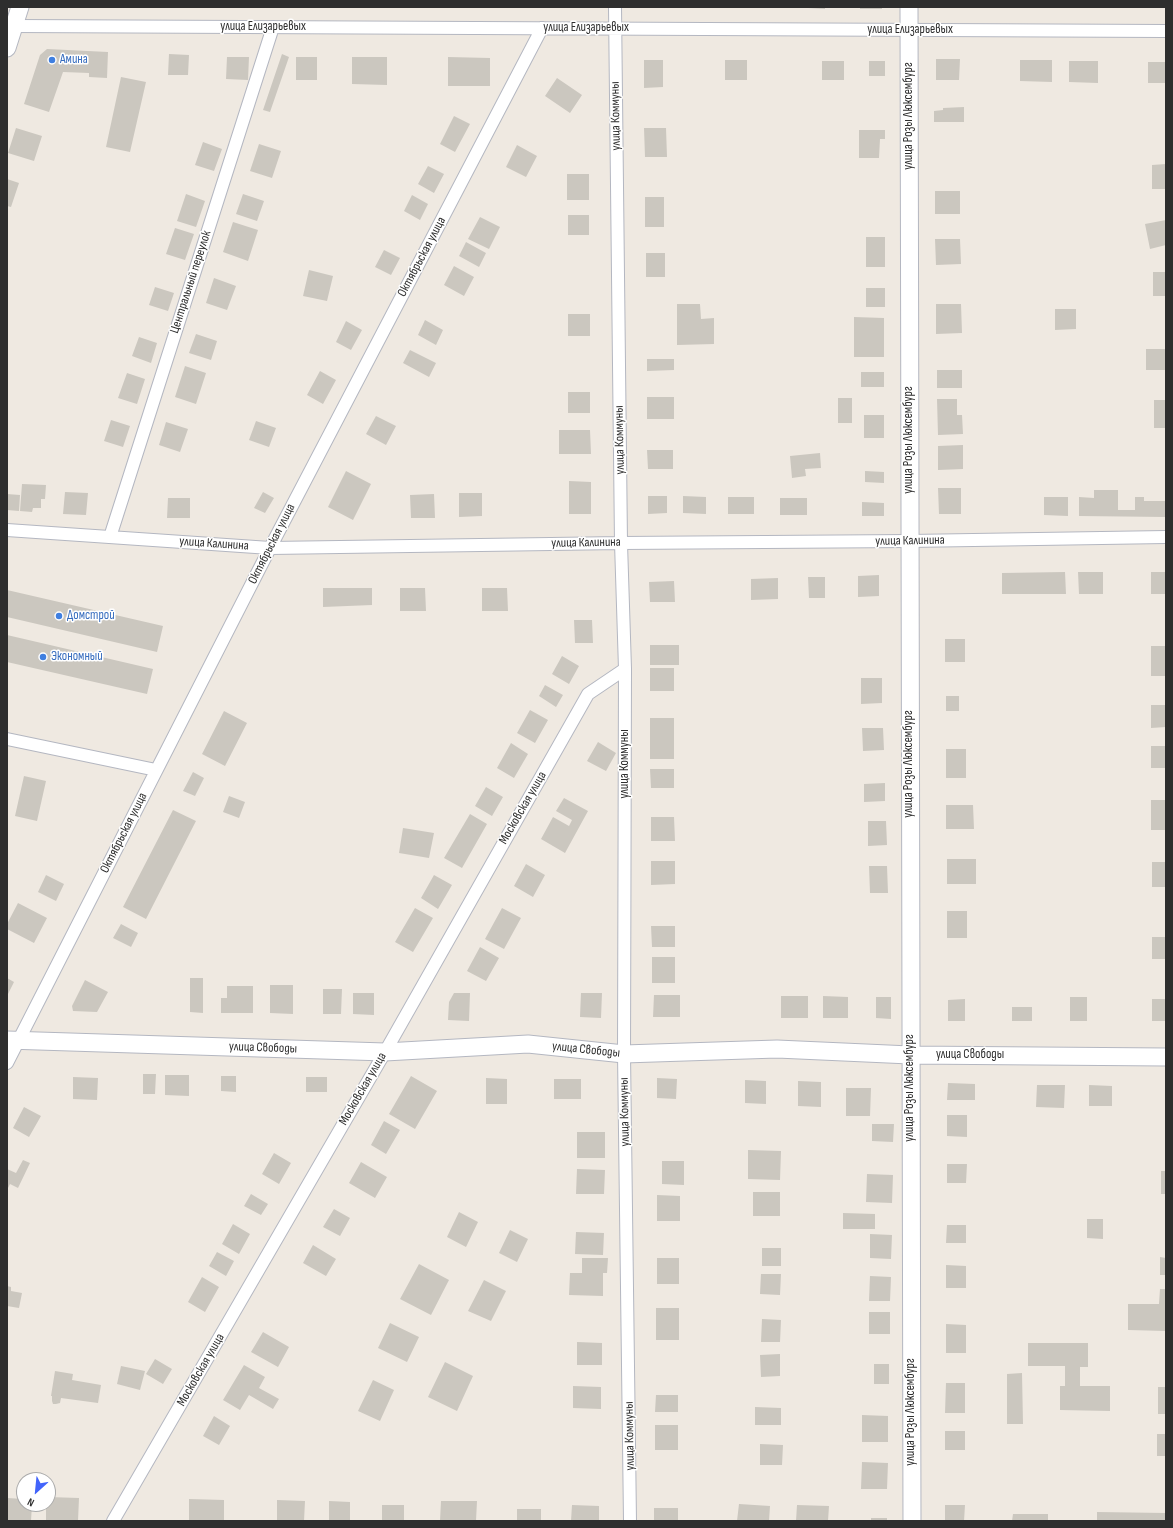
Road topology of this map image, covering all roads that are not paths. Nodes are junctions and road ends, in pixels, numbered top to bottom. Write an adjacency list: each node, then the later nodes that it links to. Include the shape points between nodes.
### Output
1 (20, 7): 4 (street)
2 (615, 7): 7 (street, улица Коммуны)
3 (908, 7): 8 (street, улица Розы Люксембург)
4 (10, 26): 5 (street, улица Елизарьевых); 10 (street)
5 (273, 27): 6 (street, улица Елизарьевых); 12 (street, Центральный переулок)
6 (542, 28): 7 (street, улица Елизарьевых); 16 (street, Октябрьская улица)
7 (615, 28): 8 (street, улица Елизарьевых); 15 (street, улица Коммуны)
8 (908, 30): 9 (street, улица Елизарьевых); 14 (street, улица Розы Люксембург)
9 (1166, 31)
10 (7, 48)
11 (7, 530): 12 (street, улица Калинина)
12 (110, 537): 16 (street, улица Калинина)
13 (1166, 537): 14 (street, улица Калинина)
14 (909, 541): 15 (street, улица Калинина); 23 (street, улица Розы Люксембург)
15 (621, 543): 16 (street, улица Калинина); 17 (street, улица Коммуны)
16 (270, 548): 19 (street, Октябрьская улица)
17 (625, 669): 21 (street, Московская улица, via 588,694); 22 (street, улица Коммуны)
18 (7, 739): 19 (street)
19 (156, 770): 20 (street, Октябрьская улица)
20 (13, 1040): 21 (street, улица Свободы); 25 (street, Октябрьская улица)
21 (385, 1052): 22 (street, улица Свободы, via 528,1044); 26 (street, Московская улица)
22 (624, 1054): 23 (street, улица Свободы, via 777,1049); 27 (street, улица Коммуны)
23 (910, 1055): 24 (street, улица Свободы); 28 (street, улица Розы Люксембург)
24 (1166, 1057)
25 (7, 1063)
26 (113, 1521)
27 (630, 1521)
28 (912, 1521)

